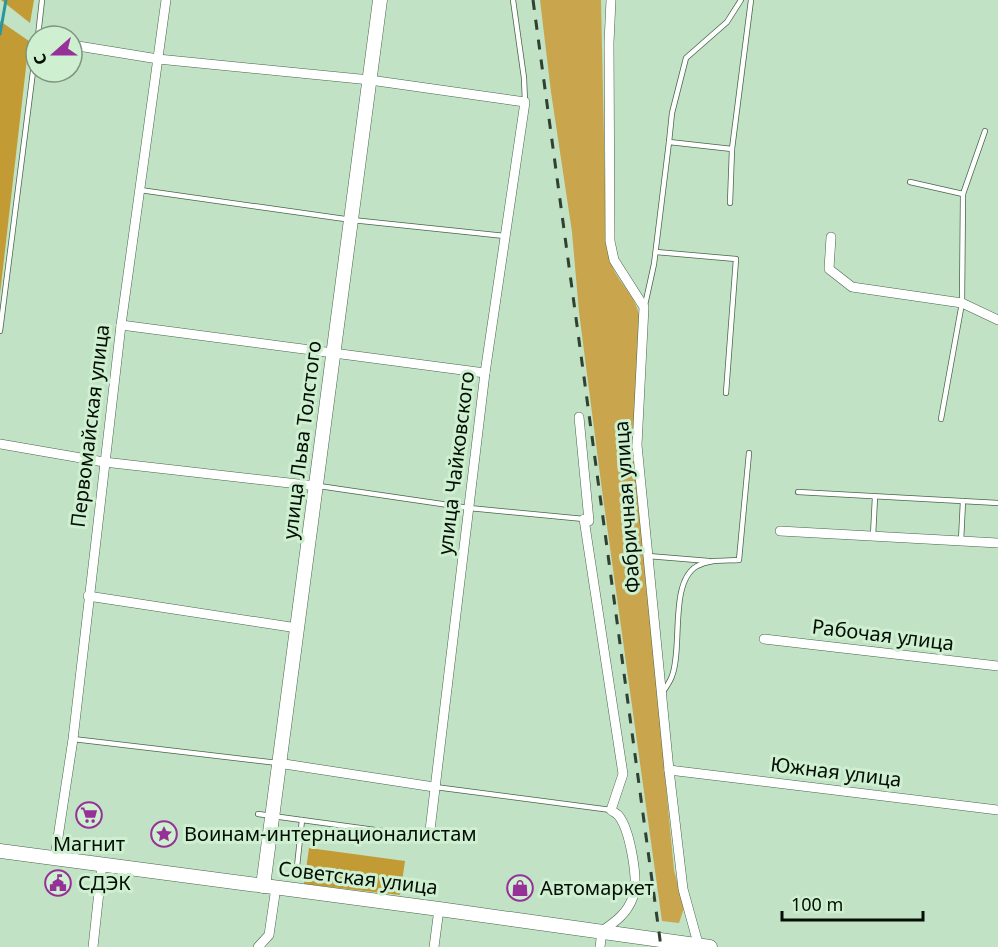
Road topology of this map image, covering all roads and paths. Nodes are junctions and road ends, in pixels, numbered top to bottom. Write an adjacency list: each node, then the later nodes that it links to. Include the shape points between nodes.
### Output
1 (42, 0): 8 (lane)
2 (166, 0): 10 (street, Первомайская улица)
3 (380, 0): 11 (street, улица Льва Толстого)
4 (513, 0): 13 (lane)
5 (611, 0): 26 (street, via 610,241 614,260)
6 (741, 0): 15 (lane, via 727,22 686,58)
7 (751, 0): 16 (lane)
8 (39, 24)
9 (84, 47): 10 (street)
10 (158, 59): 11 (street); 18 (street, Первомайская улица)
11 (370, 80): 13 (street); 21 (street, улица Льва Толстого)
12 (31, 84): 29 (lane)
13 (525, 102): 22 (street, улица Чайковского)
14 (985, 131): 19 (lane)
15 (669, 142): 16 (lane); 24 (lane)
16 (732, 149): 20 (lane)
17 (910, 182): 19 (lane)
18 (140, 190): 21 (lane); 28 (street, Первомайская улица)
19 (963, 194): 25 (lane)
20 (730, 203)
21 (352, 220): 22 (lane); 30 (street, улица Льва Толстого)
22 (505, 236): 31 (street, улица Чайковского)
23 (831, 237): 25 (street, via 829,269 852,287)
24 (656, 252): 26 (lane); 32 (lane, via 736,259)
25 (962, 303): 27 (street); 34 (lane)
26 (644, 308): 49 (street, Фабричная улица, via 637,445)
27 (998, 320)
28 (121, 325): 30 (street); 37 (street, Первомайская улица)
29 (0, 331)
30 (333, 353): 31 (street); 38 (street, улица Льва Толстого)
31 (485, 373): 43 (street, улица Чайковского)
32 (726, 393)
33 (579, 417): 44 (street, via 589,521)
34 (941, 420)
35 (0, 444): 37 (street)
36 (749, 453): 50 (lane, via 739,560)
37 (104, 462): 38 (street); 51 (street, Первомайская улица)
38 (316, 486): 43 (lane); 52 (street, улица Льва Толстого)
39 (798, 492): 40 (lane)
40 (875, 497): 41 (lane); 46 (lane)
41 (963, 501): 42 (lane); 47 (lane)
42 (998, 503)
43 (469, 508): 44 (lane); 59 (street, улица Чайковского)
44 (584, 519): 60 (street, via 623,774)
45 (780, 531): 46 (street)
46 (873, 536): 47 (street)
47 (961, 541): 48 (street)
48 (998, 543)
49 (647, 556): 50 (lane); 55 (street, Фабричная улица)
50 (711, 561): 55 (lane, via 697,566 681,587 677,650 672,676)
51 (88, 596): 52 (street); 56 (street, Первомайская улица)
52 (297, 628): 57 (street, улица Льва Толстого)
53 (764, 639): 54 (street, Рабочая улица)
54 (998, 666)
55 (662, 694): 58 (street, Фабричная улица)
56 (73, 739): 57 (lane); 67 (street, Первомайская улица)
57 (278, 763): 59 (street); 62 (street, улица Льва Толстого)
58 (669, 770): 61 (street, Южная улица); 73 (street, Фабричная улица, via 683,889)
59 (434, 787): 60 (lane); 64 (street, улица Чайковского)
60 (610, 810): 72 (street, via 619,816 632,849 634,896 623,917)
61 (998, 810)
62 (265, 815): 63 (lane); 70 (street, улица Льва Толстого)
63 (302, 820): 65 (lane); 69 (lane)
64 (430, 830)
65 (397, 833)
66 (0, 851): 67 (street, Советская улица)
67 (55, 857): 68 (street, Советская улица)
68 (102, 864): 70 (street, Советская улица); 74 (street)
69 (296, 876)
70 (269, 887): 71 (street, Советская улица); 75 (street, via 269,935)
71 (439, 909): 72 (street, Советская улица); 76 (street)
72 (602, 932): 73 (street, Советская улица); 77 (street)
73 (702, 946)
74 (93, 947)
75 (258, 947)
76 (434, 947)
77 (600, 947)

